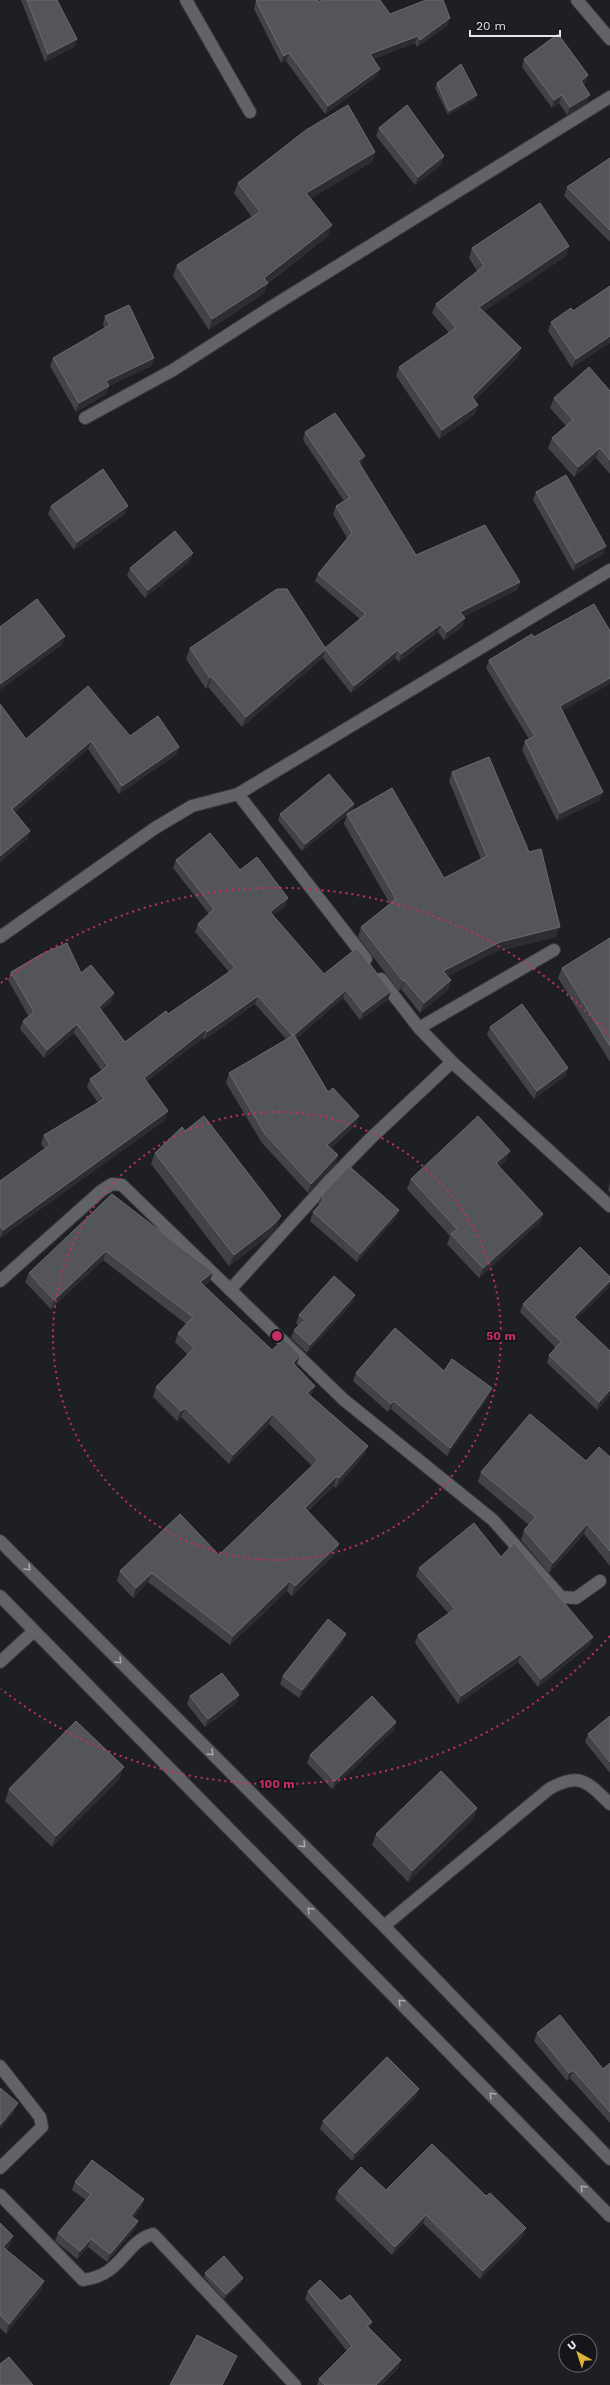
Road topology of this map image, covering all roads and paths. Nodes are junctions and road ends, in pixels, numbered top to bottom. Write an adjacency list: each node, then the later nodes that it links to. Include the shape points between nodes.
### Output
1 (186, 0): 5 (street)
2 (577, 0): 3 (street)
3 (610, 39)
4 (610, 97): 6 (street, via 173,370)
5 (250, 112)
6 (85, 418)
7 (610, 570): 8 (street)
8 (238, 794): 9 (street, via 192,806 155,828); 11 (street)
9 (0, 937)
10 (554, 950): 11 (street)
11 (419, 1028): 12 (street)
12 (452, 1062): 13 (street); 15 (street, via 329,1181)
13 (610, 1206)
14 (0, 1281): 15 (street, via 112,1184 122,1186)
15 (230, 1290): 17 (street, via 344,1400 493,1520 561,1597 576,1598)
16 (0, 1541): 22 (street, one-way to 22)
17 (600, 1581)
18 (0, 1596): 19 (street)
19 (34, 1631): 20 (street); 27 (street, one-way to 19)
20 (0, 1662)
21 (610, 1804): 22 (street, via 597,1790 582,1780 565,1780 549,1789)
22 (384, 1926): 24 (street)
23 (0, 2066): 25 (street, via 40,2117 42,2128)
24 (610, 2159)
25 (0, 2168)
26 (0, 2195): 28 (street, via 83,2280 95,2279 110,2271 144,2237 153,2234)
27 (610, 2216)
28 (295, 2385)

